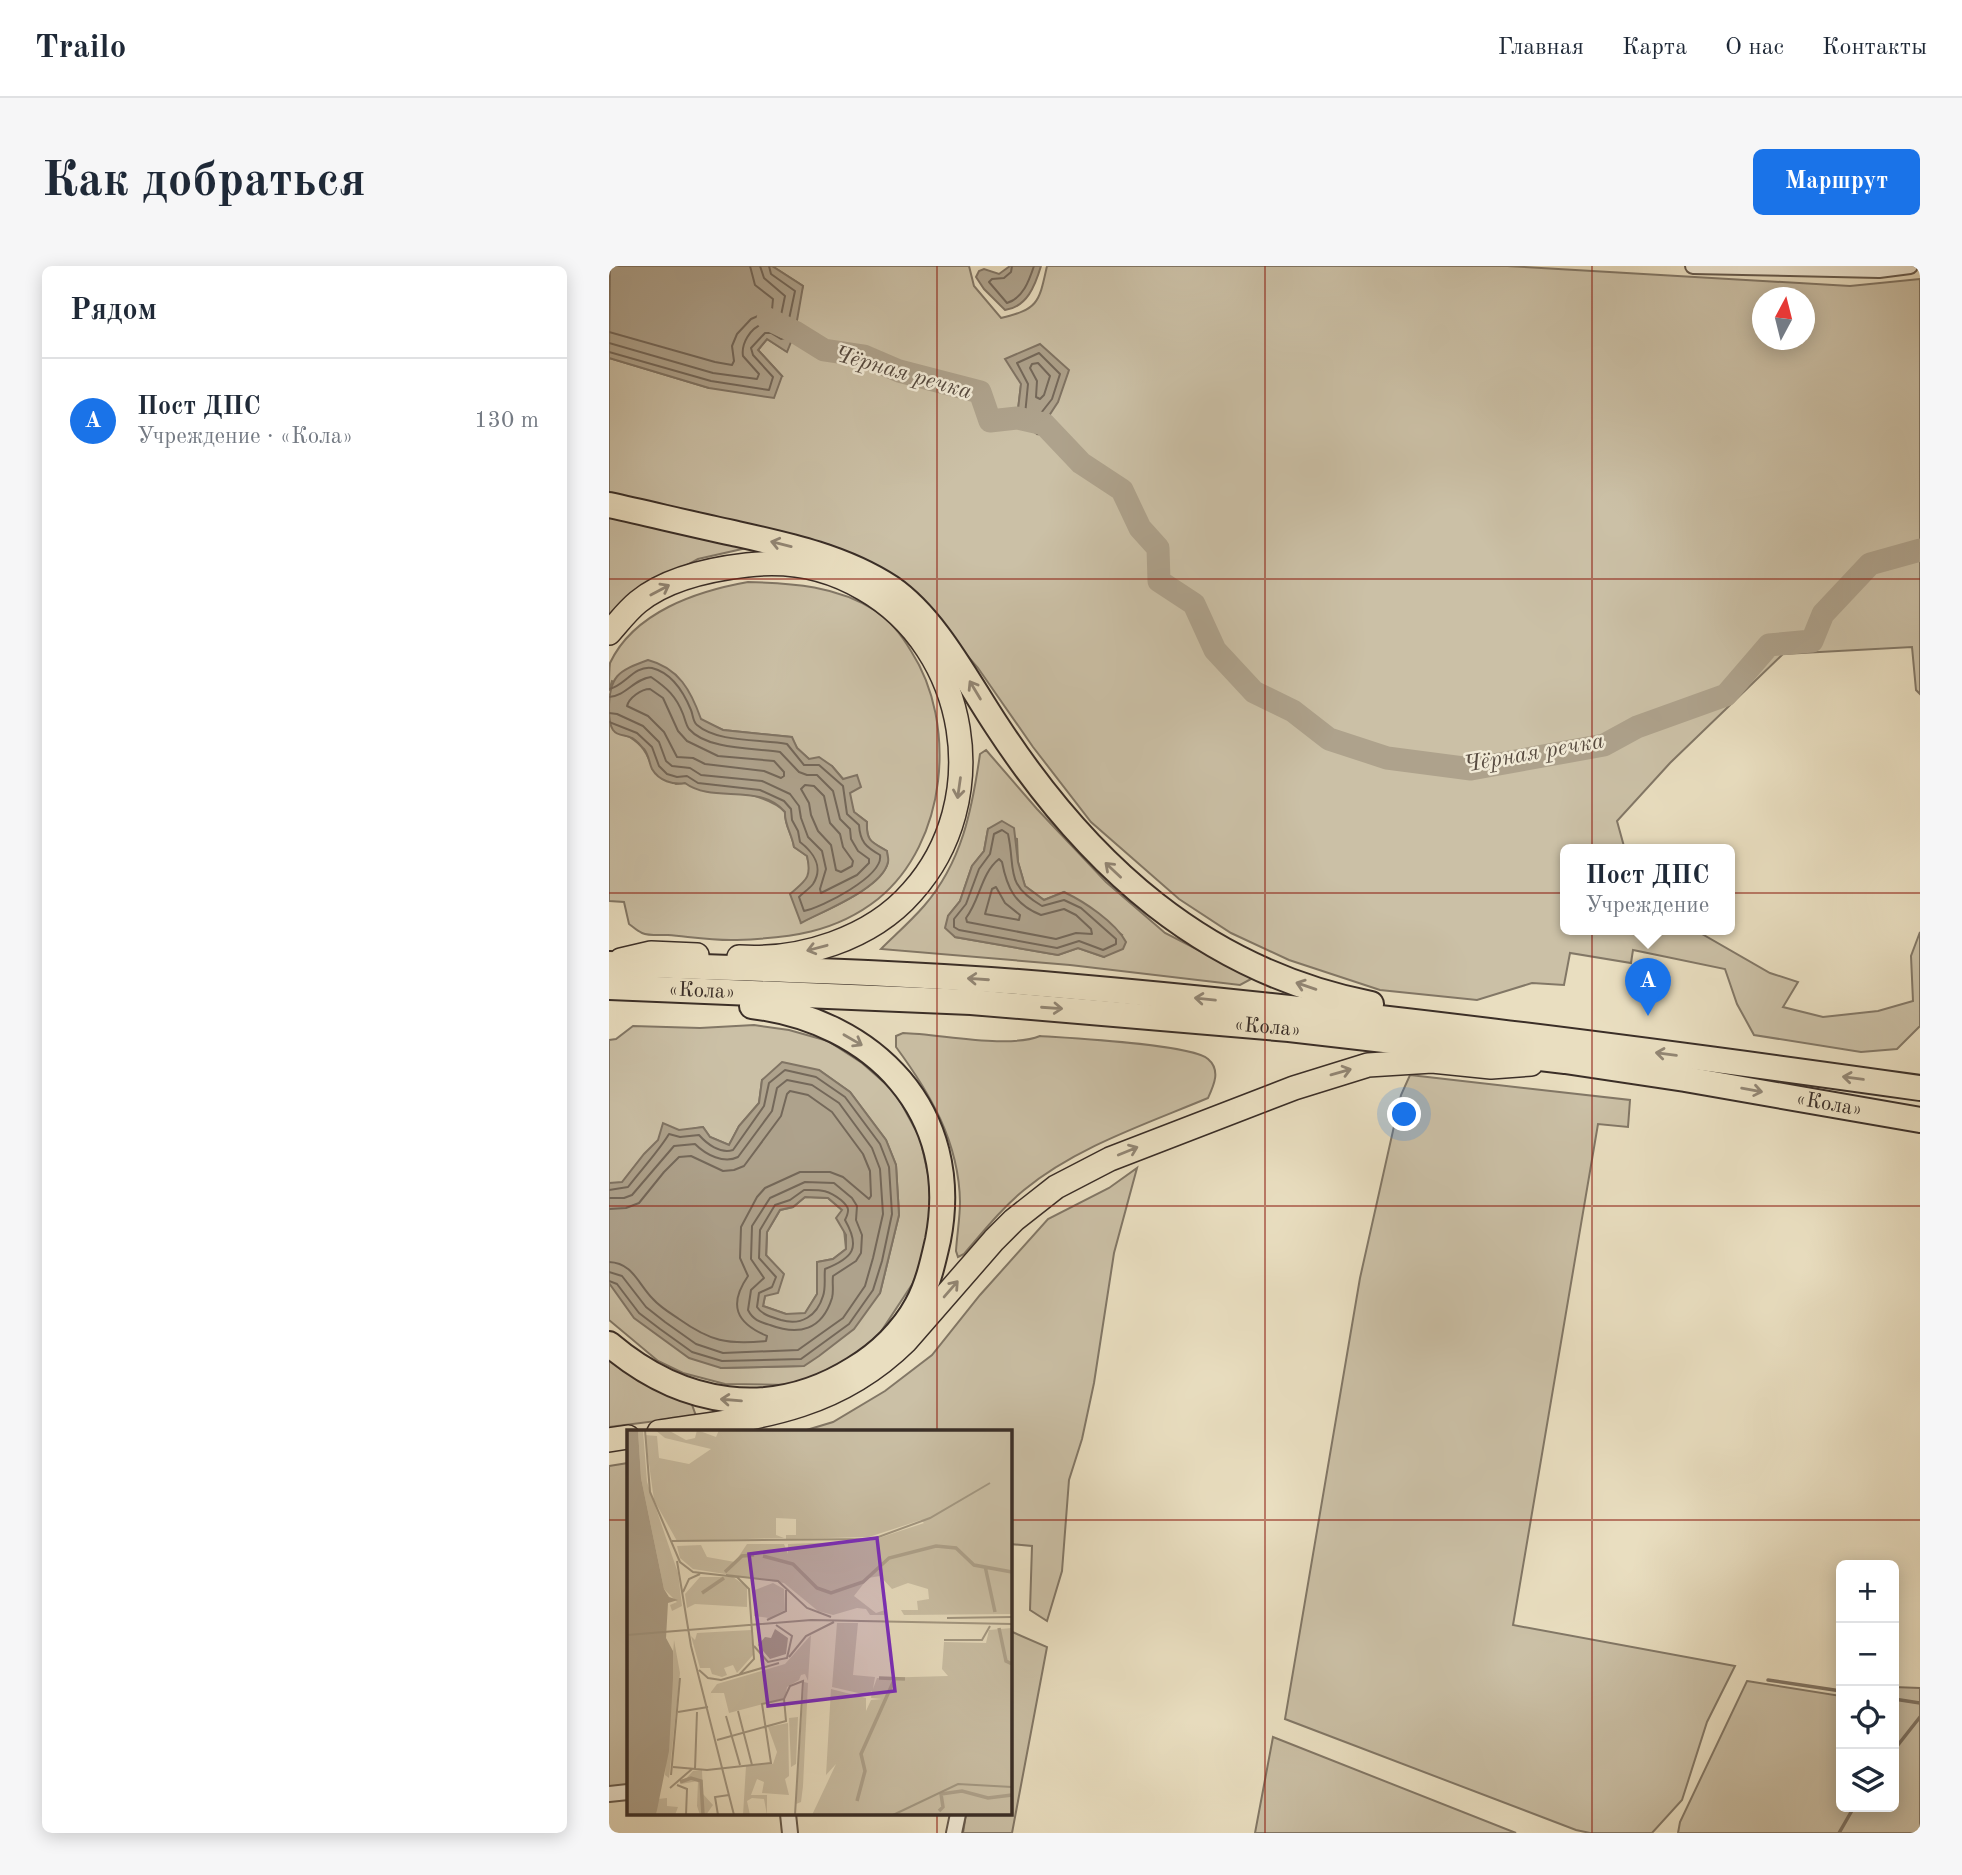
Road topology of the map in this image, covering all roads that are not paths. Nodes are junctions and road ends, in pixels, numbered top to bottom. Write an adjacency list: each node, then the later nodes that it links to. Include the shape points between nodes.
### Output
1 (1693, 266): 2 (street, via 1879,270)
2 (1910, 266)
3 (609, 505): 7 (highway, one-way to 3, via 1348,999 1240,960 1167,914 1103,860 997,726 961,667 918,612 893,590 868,574 788,545)
4 (609, 633): 5 (main road, one-way to 5, via 639,601 675,582 717,569 765,562 806,566 848,579 885,600 912,625 930,651 953,703 961,772 954,812 936,858 913,892 870,926 831,944 793,954 746,958 651,953)
5 (609, 963): 7 (highway, «Кола», one-way to 5, via 1065,985)
6 (619, 987): 8 (highway, «Кола», one-way to 8, via 1062,1008); 11 (highway, one-way to 11, via 687,1004 791,1012 864,1046 898,1075 924,1117 938,1154 942,1222 927,1285 906,1322 863,1364 817,1389 783,1399 719,1398 665,1381)
7 (1516, 1035): 9 (highway, «Кола», one-way to 7)
8 (1565, 1061): 10 (highway, «Кола», one-way to 10); 12 (main road, one-way to 8, via 772,1414 846,1387 893,1354 1014,1220 1056,1187 1121,1154 1368,1065 1432,1061 1491,1067)
9 (1920, 1088)
10 (1920, 1120)
11 (609, 1345)
12 (672, 1430)
13 (627, 1437): 14 (main road)
14 (609, 1440)
15 (627, 1792): 16 (street)
16 (609, 1794)
17 (788, 1815): 19 (street)
18 (958, 1815): 20 (street)
19 (790, 1833)
20 (954, 1833)

